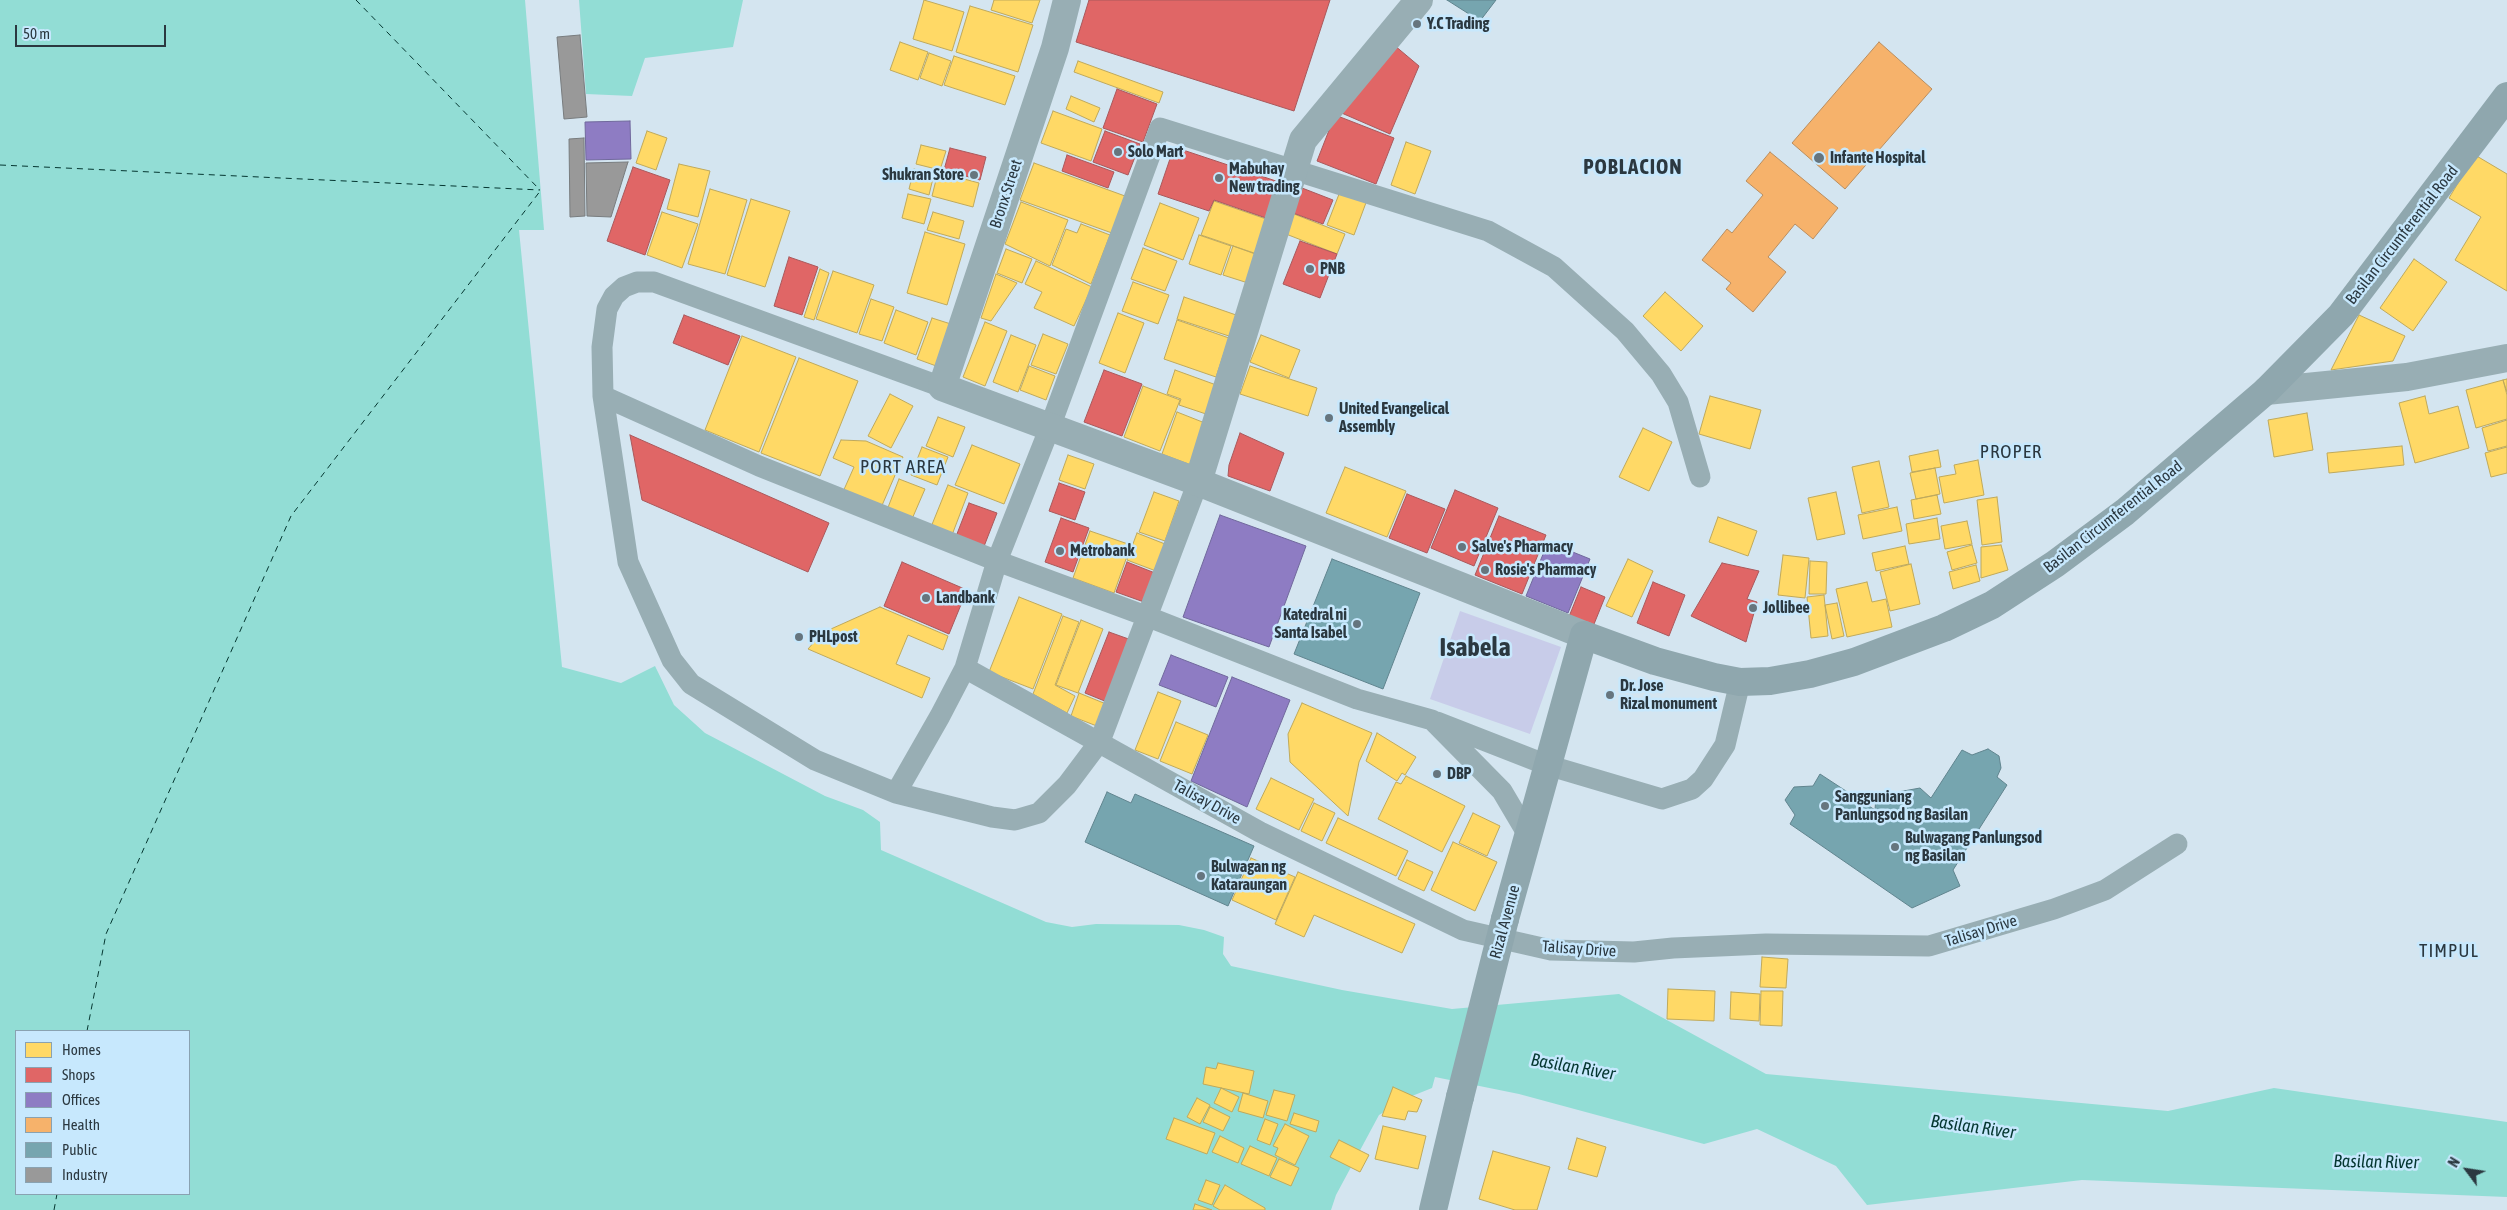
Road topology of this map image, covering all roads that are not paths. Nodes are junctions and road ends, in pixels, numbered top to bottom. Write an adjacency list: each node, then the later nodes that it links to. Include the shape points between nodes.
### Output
1 (1067, 0): 6 (street, Bronx Street, via 1055,48)
2 (1419, 0): 4 (street, via 1303,140)
3 (2507, 96): 7 (main road, Basilan Circumferential Road, via 2341,315)
4 (1294, 169): 9 (street, via 1160,128); 10 (street, via 1488,231 1554,267 1625,331 1661,374 1678,402); 11 (street)
5 (2507, 358): 7 (street, via 2407,377)
6 (942, 388): 8 (street, via 654,282 636,282 614,296 607,309 602,347); 9 (street)
7 (2266, 391): 16 (main road, Basilan Circumferential Road, via 2125,512 2055,564 1992,605 1944,628 1854,662 1810,674)
8 (603, 396): 12 (street, via 760,466); 20 (street, via 628,562 672,660 691,684 815,760)
9 (1050, 427): 11 (street); 12 (street)
10 (1700, 476)
11 (1198, 482): 13 (street); 14 (street)
12 (997, 561): 13 (street); 15 (street)
13 (1146, 616): 17 (street, via 1357,699); 18 (street)
14 (1584, 635): 16 (main road, Basilan Circumferential Road, via 1684,670); 19 (main road, Rizal Avenue)
15 (965, 668): 18 (street, Talisay Drive); 20 (street)
16 (1740, 682): 19 (street, via 1725,746 1703,779 1692,789 1662,799)
17 (1432, 720): 19 (street); 21 (street, via 1502,792)
18 (1100, 741): 20 (street, via 1067,785 1039,813 1015,820); 22 (street, Talisay Drive, via 1260,832 1463,930 1551,950 1634,952 1775,944 1930,946 2054,909 2105,890)
19 (1547, 765): 21 (main road, Rizal Avenue)
20 (896, 793)
21 (1528, 835): 23 (main road, Rizal Avenue, bridge)
22 (2178, 844)
23 (1433, 1210)

